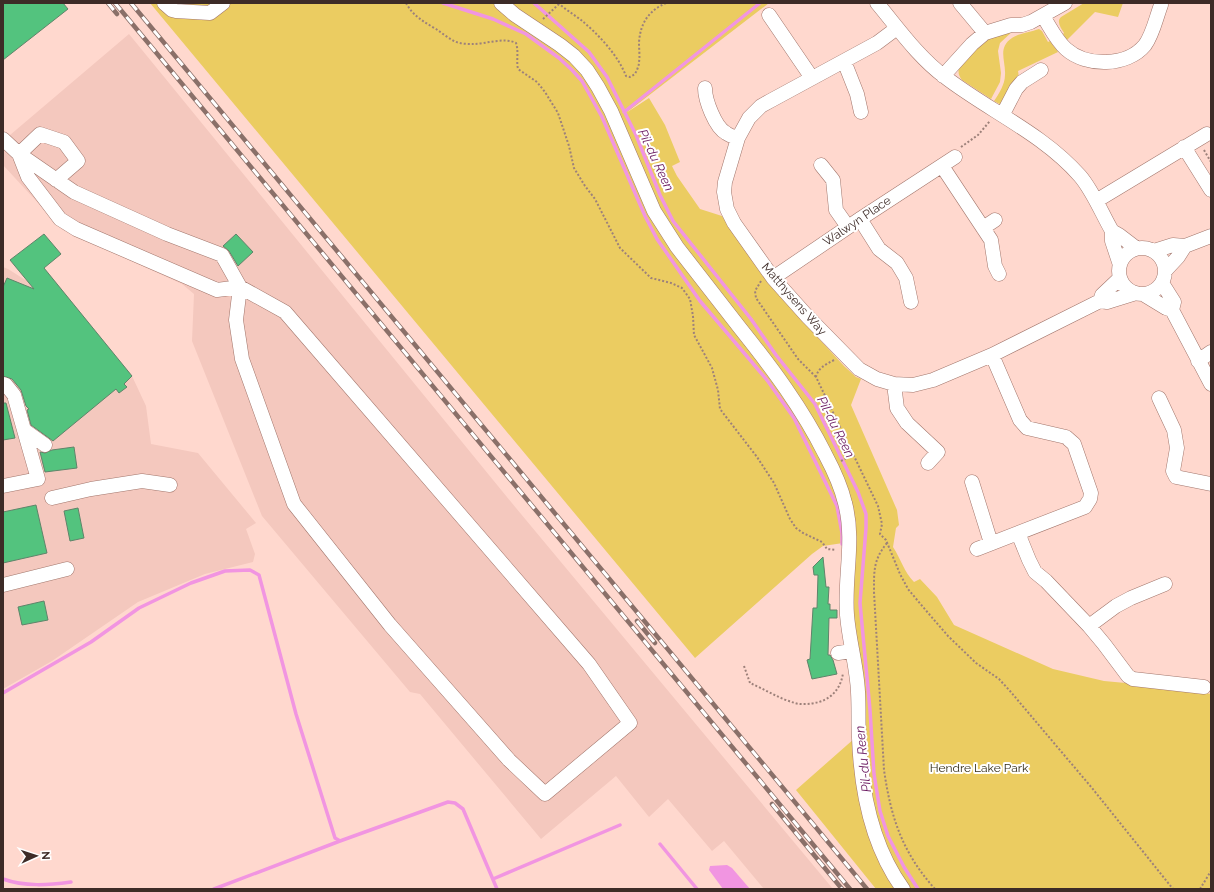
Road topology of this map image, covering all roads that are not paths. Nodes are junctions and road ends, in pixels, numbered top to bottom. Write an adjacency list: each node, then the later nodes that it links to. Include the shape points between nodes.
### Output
1 (164, 3): 2 (street, via 172,10 206,14)
2 (223, 3)
3 (500, 3): 70 (street, via 560,45 587,70 622,136 654,211 677,247 798,404 813,430 845,502 850,535 846,615)
4 (877, 3): 10 (street)
5 (960, 3): 11 (street)
6 (1065, 3): 9 (street)
7 (1161, 5): 9 (street, via 1144,46 1127,58 1116,61 1091,61 1079,58 1058,40)
8 (769, 15): 15 (street)
9 (1043, 16): 11 (street, via 1022,25 1011,25)
10 (897, 28): 12 (street, Matthysens Way, via 878,43); 14 (street)
11 (985, 33): 14 (street)
12 (844, 62): 15 (street, Matthysens Way); 17 (street, via 857,94)
13 (1041, 70): 18 (street, via 1022,82)
14 (943, 76): 18 (street)
15 (812, 78): 20 (street, Matthysens Way, via 754,111)
16 (705, 88): 20 (street, via 709,109 724,133)
17 (861, 112)
18 (999, 113): 29 (street, via 1061,156 1081,177)
19 (1207, 134): 22 (street)
20 (738, 138): 41 (street, Matthysens Way, via 725,182 725,202 734,223)
21 (3, 139): 23 (street)
22 (1184, 147): 28 (street); 29 (street)
23 (19, 154): 27 (street); 27 (street, via 40,134 64,142 78,161); 43 (street, via 28,177 60,219 76,229 217,290)
24 (955, 157): 26 (street, Walwyn Place)
25 (821, 165): 32 (street, via 833,180 835,206 840,218)
26 (942, 166): 30 (street, Walwyn Place); 33 (street)
27 (56, 180): 43 (street, via 74,192 167,234 222,255)
28 (1211, 190)
29 (1096, 201): 34 (street)
30 (860, 219): 32 (street, Walwyn Place); 44 (street, via 879,249 897,263)
31 (995, 220): 33 (street)
32 (848, 227): 41 (street, Walwyn Place)
33 (983, 228): 40 (street, via 991,240 995,266)
34 (1112, 231): 37 (street); 39 (street)
35 (1211, 236): 36 (street)
36 (1185, 246): 38 (street, via 1173,245); 42 (street, Matthysens Way)
37 (1136, 248): 38 (street); 39 (street, Matthysens Way, via 1123,258)
38 (1154, 251): 42 (street, via 1162,259)
39 (1120, 271): 45 (street, via 1121,281 1128,289); 46 (street, Matthysens Way)
40 (999, 274)
41 (772, 276): 52 (street, Matthysens Way, via 859,369 877,379)
42 (1164, 277): 45 (street, Matthysens Way, via 1158,288); 47 (street, via 1174,302)
43 (240, 287): 43 (street, via 285,312 589,664 630,723 545,794 509,760 395,630 294,504 242,359 236,320)
44 (913, 292)
45 (1140, 293): 46 (street, Matthysens Way, via 1107,302); 47 (street)
46 (1100, 301): 49 (street, Matthysens Way)
47 (1172, 310): 50 (street)
48 (1211, 352): 50 (street)
49 (992, 355): 52 (street, Matthysens Way, via 934,380 913,385); 63 (street, via 1020,420 1027,428 1066,437 1074,444 1091,493 1085,507)
50 (1198, 361): 53 (street)
51 (3, 384): 55 (street, via 14,395)
52 (894, 384): 57 (street, via 900,413 938,452)
53 (1211, 384)
54 (1159, 398): 59 (street, via 1174,430 1177,448 1173,471 1176,477)
55 (24, 430): 56 (street); 61 (street, via 38,479)
56 (45, 445)
57 (928, 463)
58 (972, 482): 64 (street)
59 (1211, 484)
60 (170, 485): 62 (street, via 142,481)
61 (3, 486)
62 (52, 498)
63 (1018, 533): 64 (street); 69 (street, via 1036,572)
64 (991, 543): 65 (street)
65 (977, 549)
66 (67, 569): 68 (street)
67 (1165, 584): 69 (street, via 1116,606)
68 (3, 585)
69 (1089, 626): 72 (street, via 1133,679)
70 (852, 651): 71 (street); 73 (street, via 858,691 860,755 867,810 881,852)
71 (838, 653)
72 (1204, 687)
73 (903, 889)

